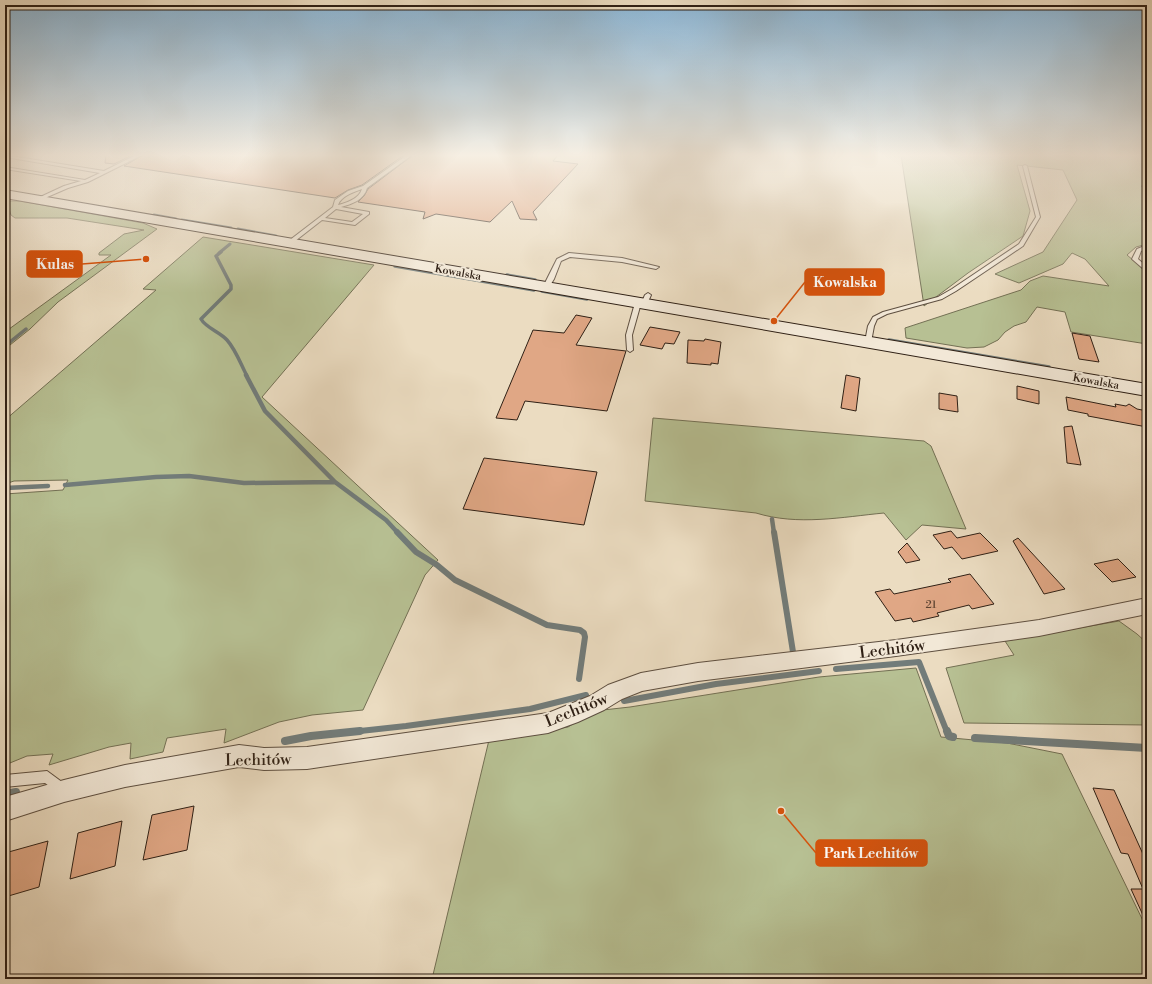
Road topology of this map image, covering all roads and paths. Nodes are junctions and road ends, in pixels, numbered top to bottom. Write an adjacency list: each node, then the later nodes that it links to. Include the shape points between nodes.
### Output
1 (43, 201): 7 (street, Kowalska)
2 (337, 201): 5 (lane)
3 (353, 201): 5 (lane)
4 (1034, 201): 13 (lane, via 1038,217 1021,245 940,298 875,318)
5 (336, 208): 6 (lane); 6 (lane, via 367,213 352,224)
6 (322, 219): 7 (lane)
7 (288, 244): 11 (street, Kowalska)
8 (1147, 247): 10 (lane, via 1139,250 1135,259)
9 (656, 267): 11 (lane, via 622,260 569,255 559,260)
10 (1147, 270)
11 (546, 287): 12 (street, Kowalska)
12 (643, 301): 13 (street, Kowalska); 14 (lane, via 629,335)
13 (868, 342): 15 (street, Kowalska)
14 (630, 350)
15 (1147, 390)
16 (1147, 606): 18 (street, Lechitów, via 1039,628 698,672 641,682 548,723 307,758 264,759 239,756 125,776)
17 (5, 781): 18 (lane, via 47,777)
18 (64, 791): 19 (street, Lechitów)
19 (5, 809)

